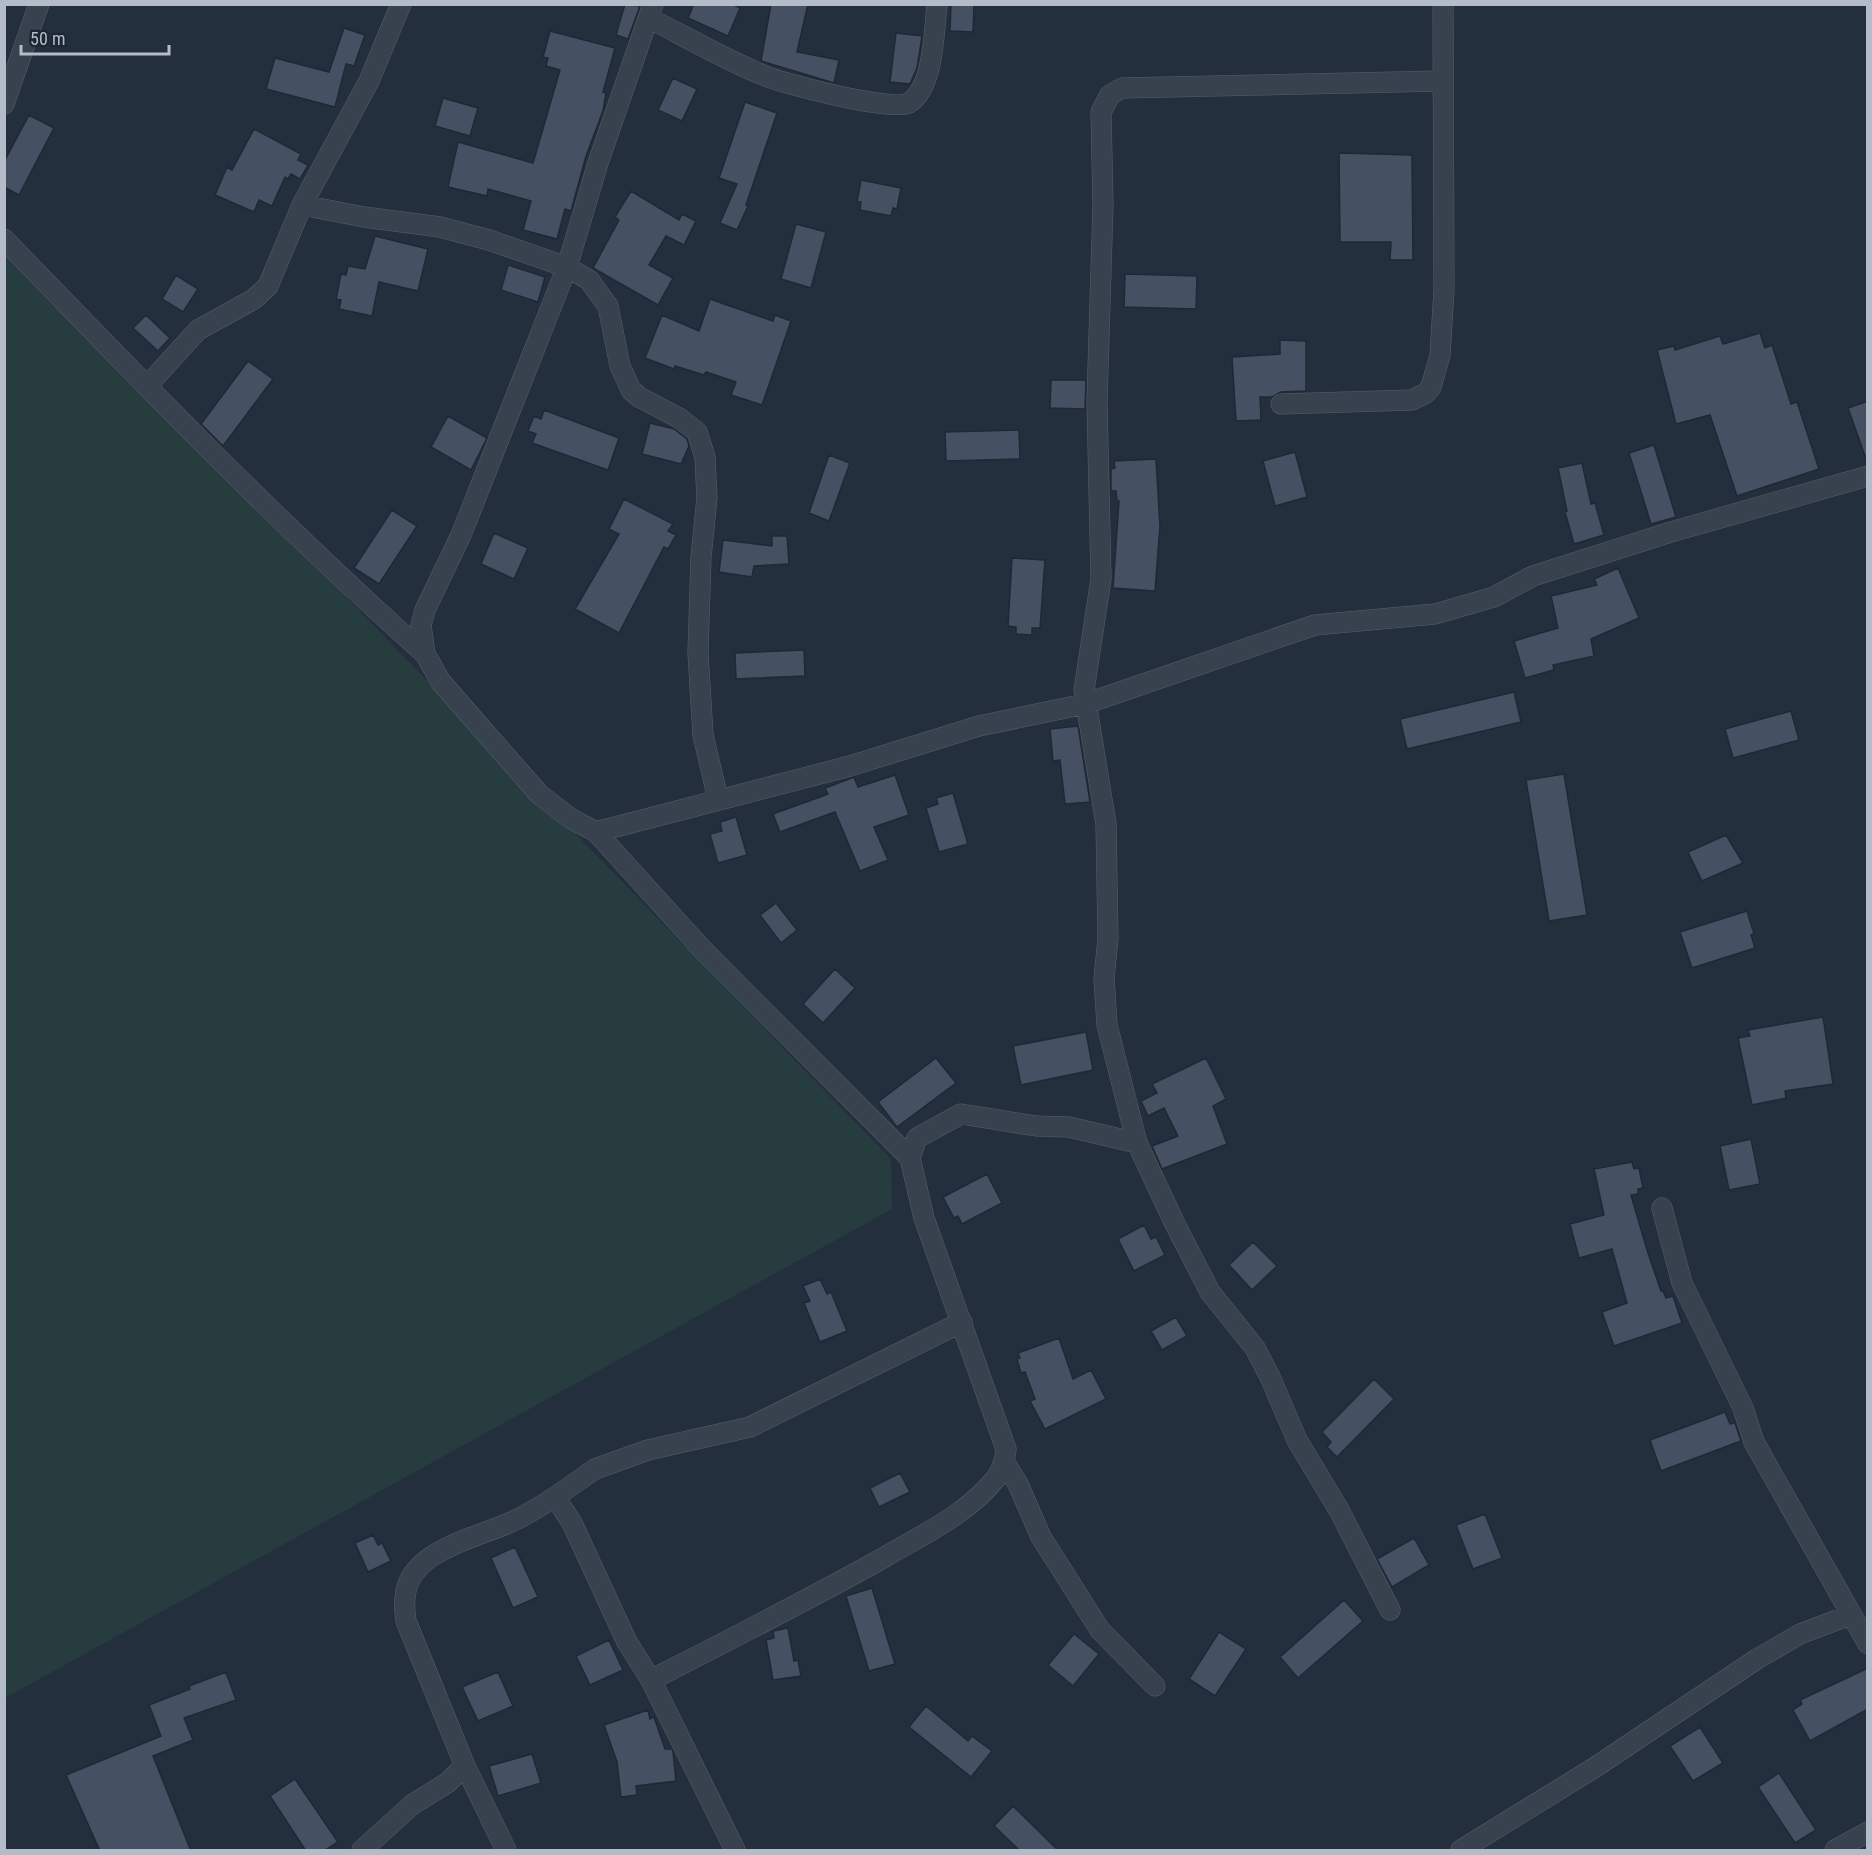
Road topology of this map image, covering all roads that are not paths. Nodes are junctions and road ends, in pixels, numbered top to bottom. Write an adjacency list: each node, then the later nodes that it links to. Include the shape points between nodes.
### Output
1 (39, 4): 7 (street)
2 (401, 4): 8 (street, via 369,81)
3 (937, 4): 5 (street, via 927,78 915,97 899,105 876,105 764,76)
4 (1443, 4): 6 (street)
5 (651, 11): 10 (street)
6 (1442, 81): 12 (street, via 1444,290 1440,355 1431,387 1412,400); 15 (street, via 1122,88 1110,95 1103,106 1097,401 1101,579 1086,670)
7 (4, 104)
8 (302, 205): 10 (street, via 440,227); 11 (street, via 268,286 198,330)
9 (4, 239): 11 (street)
10 (567, 267): 14 (street, via 461,535 425,610 421,625); 16 (street, via 589,280 608,306 620,366 631,390 697,432 705,457 707,498 698,653 702,735)
11 (147, 386): 14 (street, via 342,581)
12 (1281, 404)
13 (1868, 476): 15 (street, via 1533,576 1484,600 1435,614 1316,625)
14 (425, 654): 17 (street, via 441,682 539,794)
15 (1085, 704): 16 (street, via 979,726 850,766); 18 (street, via 1106,824 1107,1025)
16 (718, 799): 17 (street)
17 (596, 832): 19 (street, via 702,949)
18 (1137, 1143): 19 (street, via 1069,1127 961,1114 917,1138); 24 (street, via 1210,1292 1255,1348 1297,1440 1339,1510)
19 (910, 1158): 21 (street, via 924,1218)
20 (1662, 1208): 25 (street, via 1682,1283 1743,1408 1754,1442)
21 (962, 1322): 22 (street, via 1006,1449); 23 (street, via 750,1427 638,1454 595,1469)
22 (1005, 1463): 27 (street, via 997,1478 972,1502 920,1537); 28 (street, via 1041,1536 1100,1630)
23 (555, 1497): 27 (street, via 572,1523 627,1642); 29 (street, via 512,1522 446,1546 414,1574 404,1596 406,1622)
24 (1390, 1610)
25 (1850, 1615): 26 (street); 34 (street, via 1800,1634 1757,1659)
26 (1868, 1644)
27 (651, 1680): 33 (street)
28 (1155, 1686)
29 (465, 1766): 31 (street, via 447,1783 413,1804); 32 (street)
30 (1868, 1833): 35 (street)
31 (362, 1851)
32 (507, 1851)
33 (735, 1851)
34 (1461, 1851)
35 (1834, 1851)

